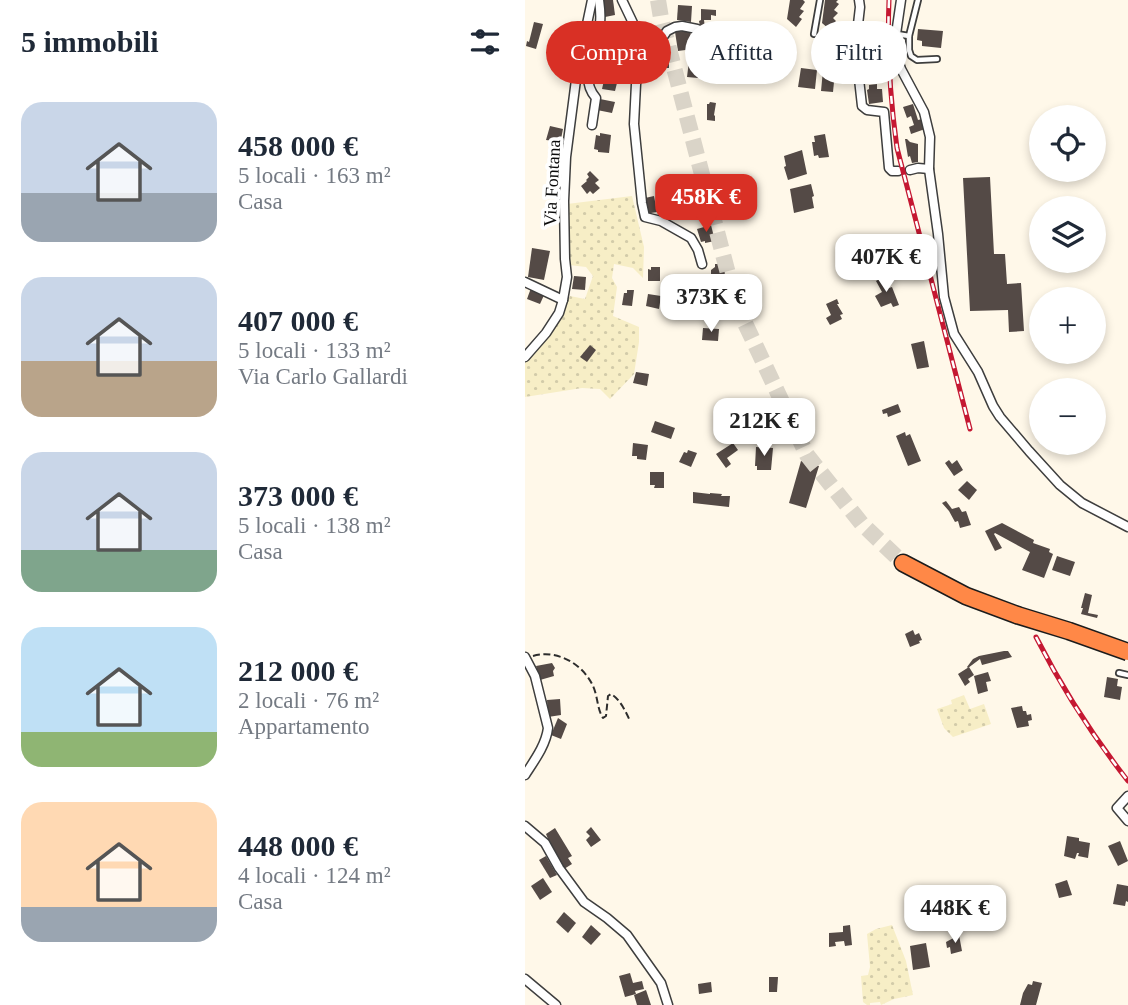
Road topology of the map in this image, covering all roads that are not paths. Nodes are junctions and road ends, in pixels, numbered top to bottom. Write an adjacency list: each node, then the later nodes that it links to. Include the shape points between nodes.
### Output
1 (592, 0): 21 (street, Via Fontana, via 566,157 567,277)
2 (599, 0): 15 (street, via 600,23 588,80 596,98)
3 (622, 0): 8 (street)
4 (820, 0): 9 (lane)
5 (859, 0): 18 (street, via 855,73 862,106 884,112 890,168)
6 (901, 0): 10 (street)
7 (918, 0): 11 (lane)
8 (631, 21)
9 (816, 21)
10 (898, 21)
11 (909, 36): 12 (lane, via 911,56)
12 (937, 59)
13 (907, 80): 16 (street, via 924,112 930,137)
14 (636, 84): 19 (street, via 634,124 645,217 691,238)
15 (593, 125)
16 (929, 169): 17 (street); 23 (street, via 948,315 993,405 1060,485 1082,503)
17 (910, 170)
18 (898, 172)
19 (702, 264)
20 (525, 282): 21 (street)
21 (563, 300): 22 (street, Via Fontana, via 546,333)
22 (525, 357)
23 (1128, 527)
24 (903, 563): 25 (highway, bridge, via 966,596)
25 (1128, 652)
26 (525, 658): 29 (street, via 535,677 548,728)
27 (1119, 673): 28 (lane)
28 (1128, 675)
29 (525, 775)
30 (1128, 796): 31 (street, via 1117,808)
31 (1128, 821)
32 (525, 826): 35 (street, via 545,843 584,902 627,935 661,982)
33 (525, 979): 34 (street)
34 (556, 1005)
35 (668, 1005)

